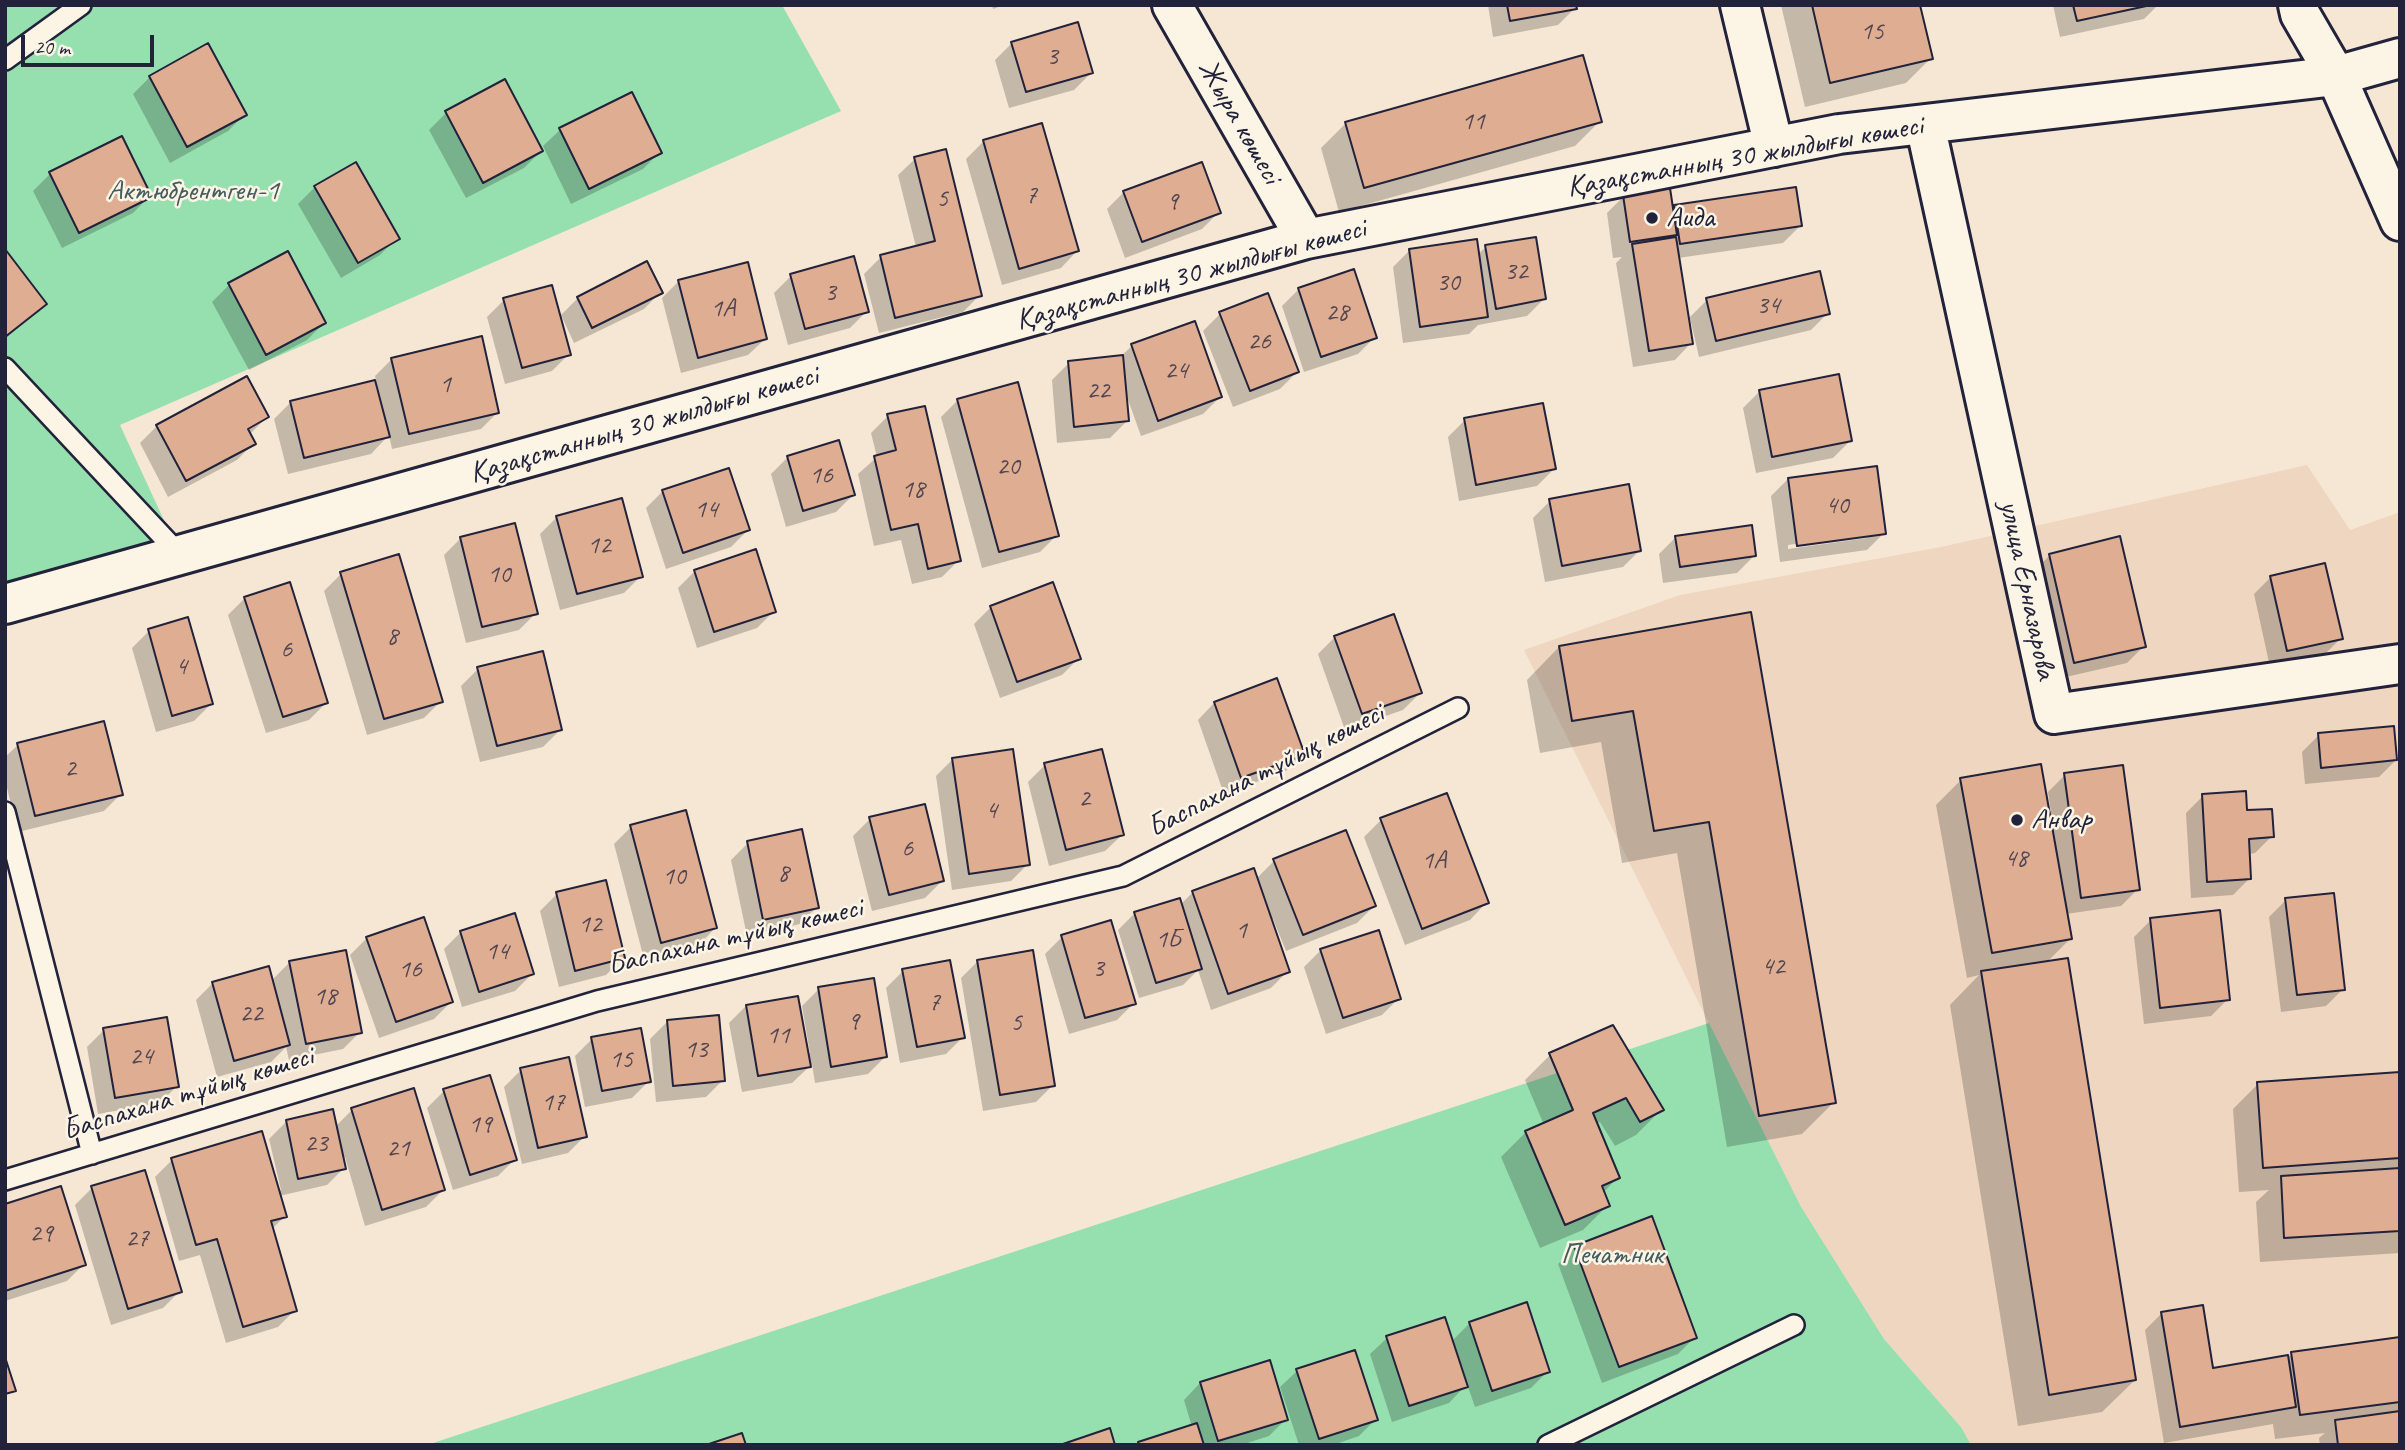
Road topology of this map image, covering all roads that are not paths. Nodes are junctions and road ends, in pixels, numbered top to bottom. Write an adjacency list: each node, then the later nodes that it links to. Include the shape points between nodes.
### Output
1 (81, 5): 6 (lane)
2 (1172, 5): 11 (street, Жыра көшесі)
3 (1740, 5): 9 (street)
4 (2298, 5): 7 (street)
5 (2400, 58): 7 (street, Қазақстанның 30 жылдығы көшесі)
6 (5, 60)
7 (2336, 76): 8 (street, Қазақстанның 30 жылдығы көшесі); 10 (street)
8 (1926, 124): 9 (street, Қазақстанның 30 жылдығы көшесі); 15 (street, улица Ерназарова, via 2054,714)
9 (1773, 147): 11 (street, Қазақстанның 30 жылдығы көшесі)
10 (2400, 221)
11 (1306, 239): 13 (street, Қазақстанның 30 жылдығы көшесі)
12 (5, 368): 13 (lane)
13 (180, 555): 14 (street, Қазақстанның 30 жылдығы көшесі)
14 (5, 604)
15 (2400, 664)
16 (1458, 708): 18 (lane, Баспахана тұйық көшесі, via 1123,876 597,1001)
17 (5, 812): 18 (lane)
18 (92, 1154): 19 (lane, Баспахана тұйық көшесі)
19 (5, 1180)
20 (1794, 1325): 21 (lane)
21 (1548, 1445)

